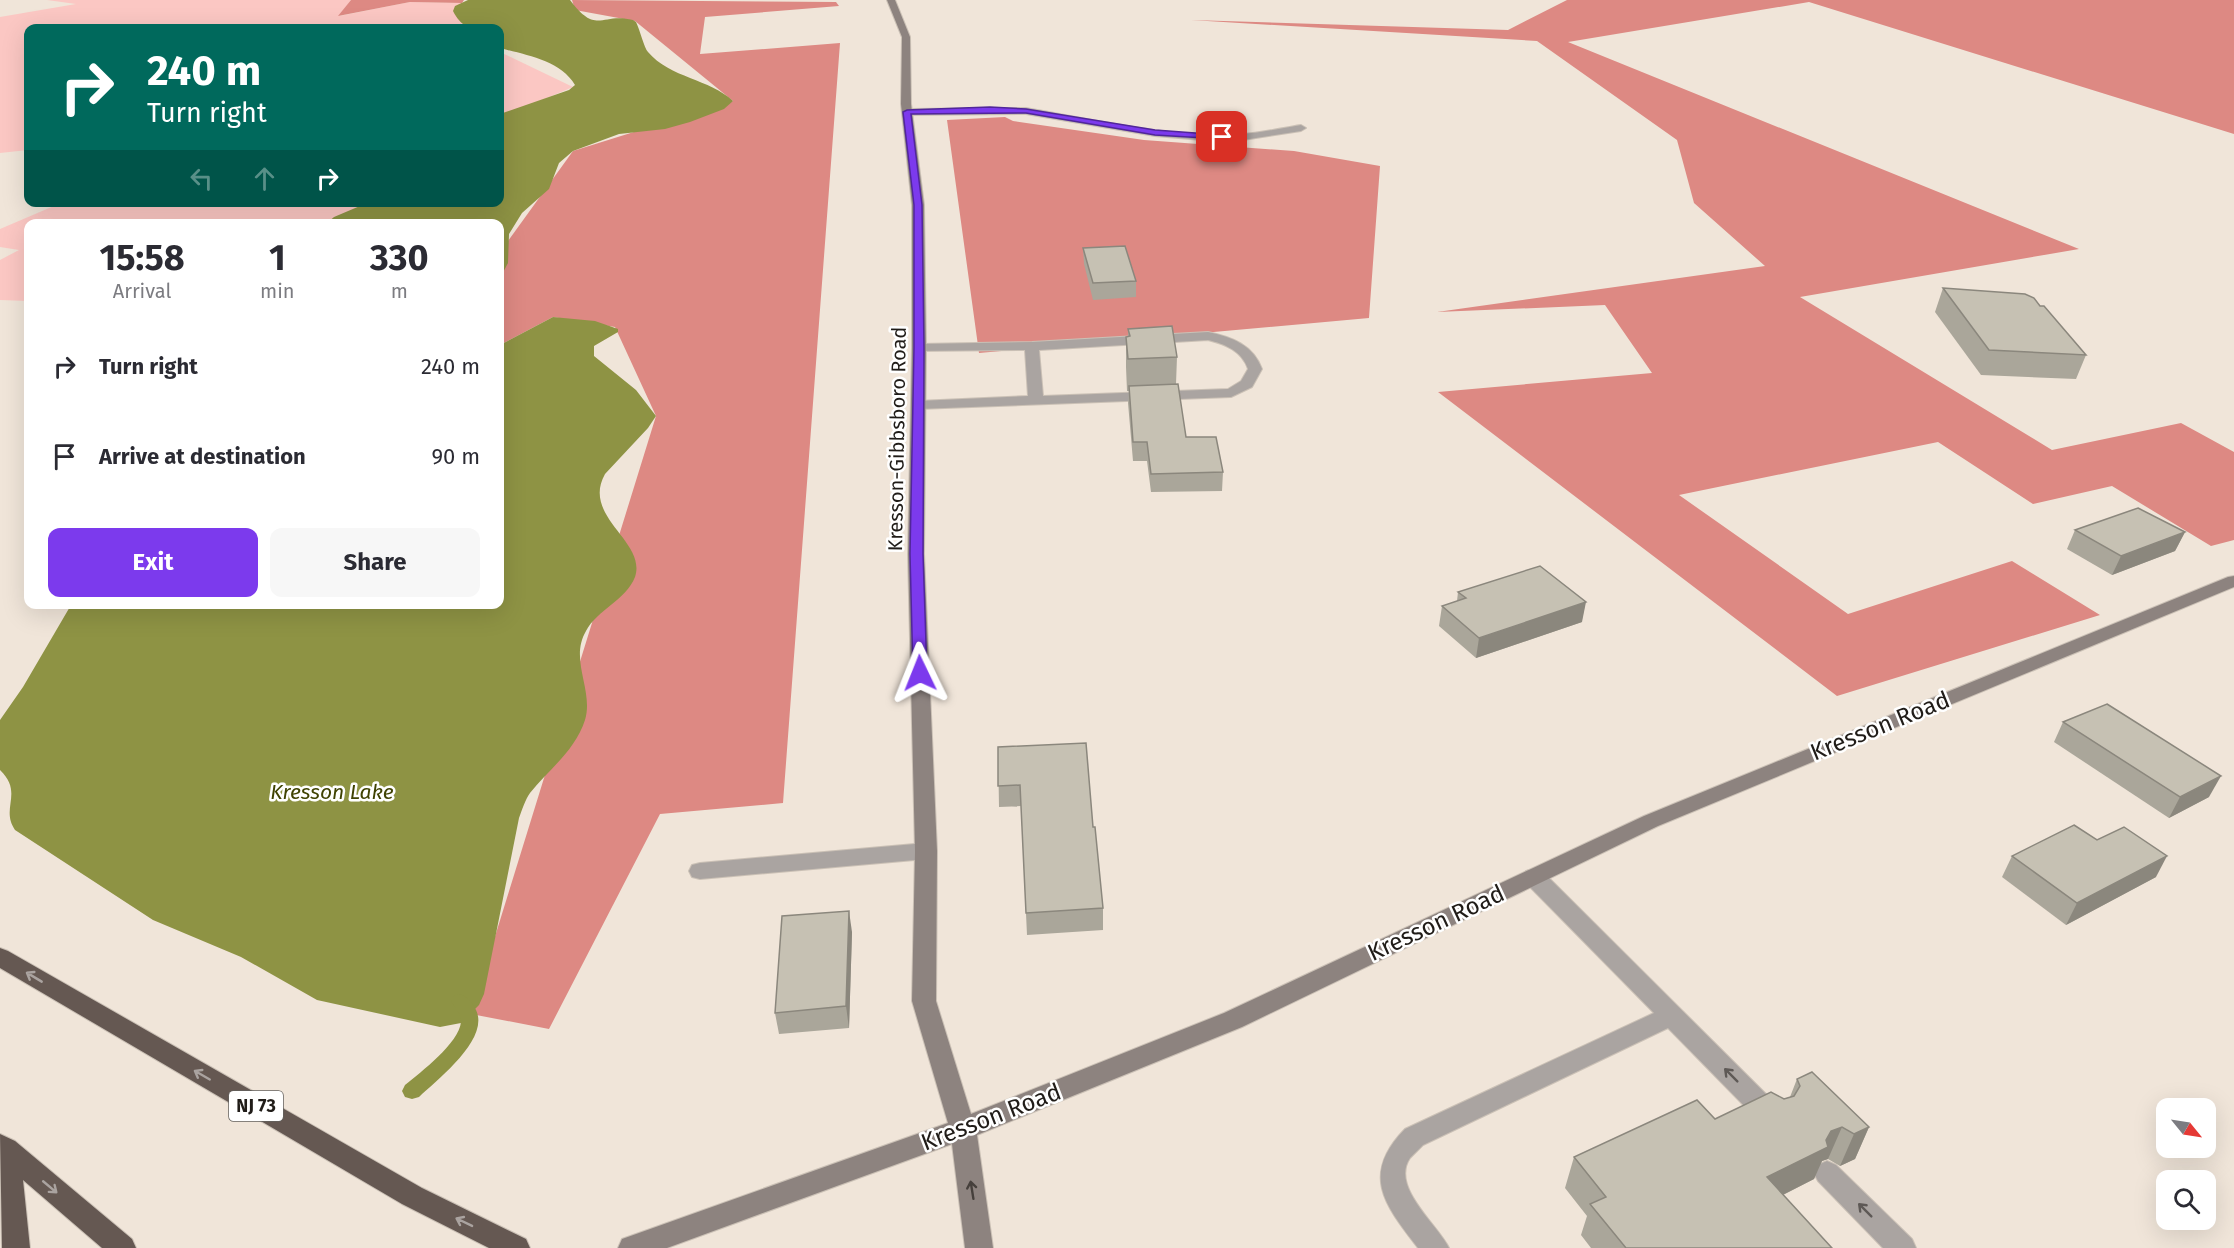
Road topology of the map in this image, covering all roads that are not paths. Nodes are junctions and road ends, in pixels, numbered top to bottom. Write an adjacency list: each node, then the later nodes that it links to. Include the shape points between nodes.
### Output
1 (891, 0): 2 (street, Kresson-Gibbsboro Road, via 906,37)
2 (907, 112): 3 (street, via 1026,111 1202,137 1243,137); 5 (street, Kresson-Gibbsboro Road, via 918,205)
3 (1301, 128)
4 (1032, 346): 5 (street); 6 (street); 6 (street, via 1208,336 1242,349 1255,369 1247,384 1231,393)
5 (919, 348): 7 (street, Kresson-Gibbsboro Road)
6 (1036, 401): 7 (street)
7 (918, 405): 9 (street, Kresson-Gibbsboro Road, via 916,554)
8 (2234, 581): 11 (street, Kresson Road, via 1662,816)
9 (926, 851): 10 (street); 15 (street, Kresson-Gibbsboro Road, via 924,1002)
10 (700, 871)
11 (1534, 877): 13 (street); 15 (street, Kresson Road, via 1233,1020)
12 (0, 957): 20 (highway, NJ 73, one-way to 12, via 412,1196)
13 (1671, 1016): 14 (street, one-way to 13); 23 (street, via 1405,1144 1396,1157 1392,1185 1396,1197)
14 (1772, 1117)
15 (963, 1129): 21 (street, Kresson Road); 22 (street, Kresson-Gibbsboro Road, one-way to 15)
16 (3, 1147): 18 (highway); 19 (highway, one-way to 19)
17 (1827, 1173): 24 (street, one-way to 17)
18 (16, 1248)
19 (122, 1248)
20 (516, 1248)
21 (632, 1248)
22 (979, 1248)
23 (1436, 1248)
24 (1902, 1248)

